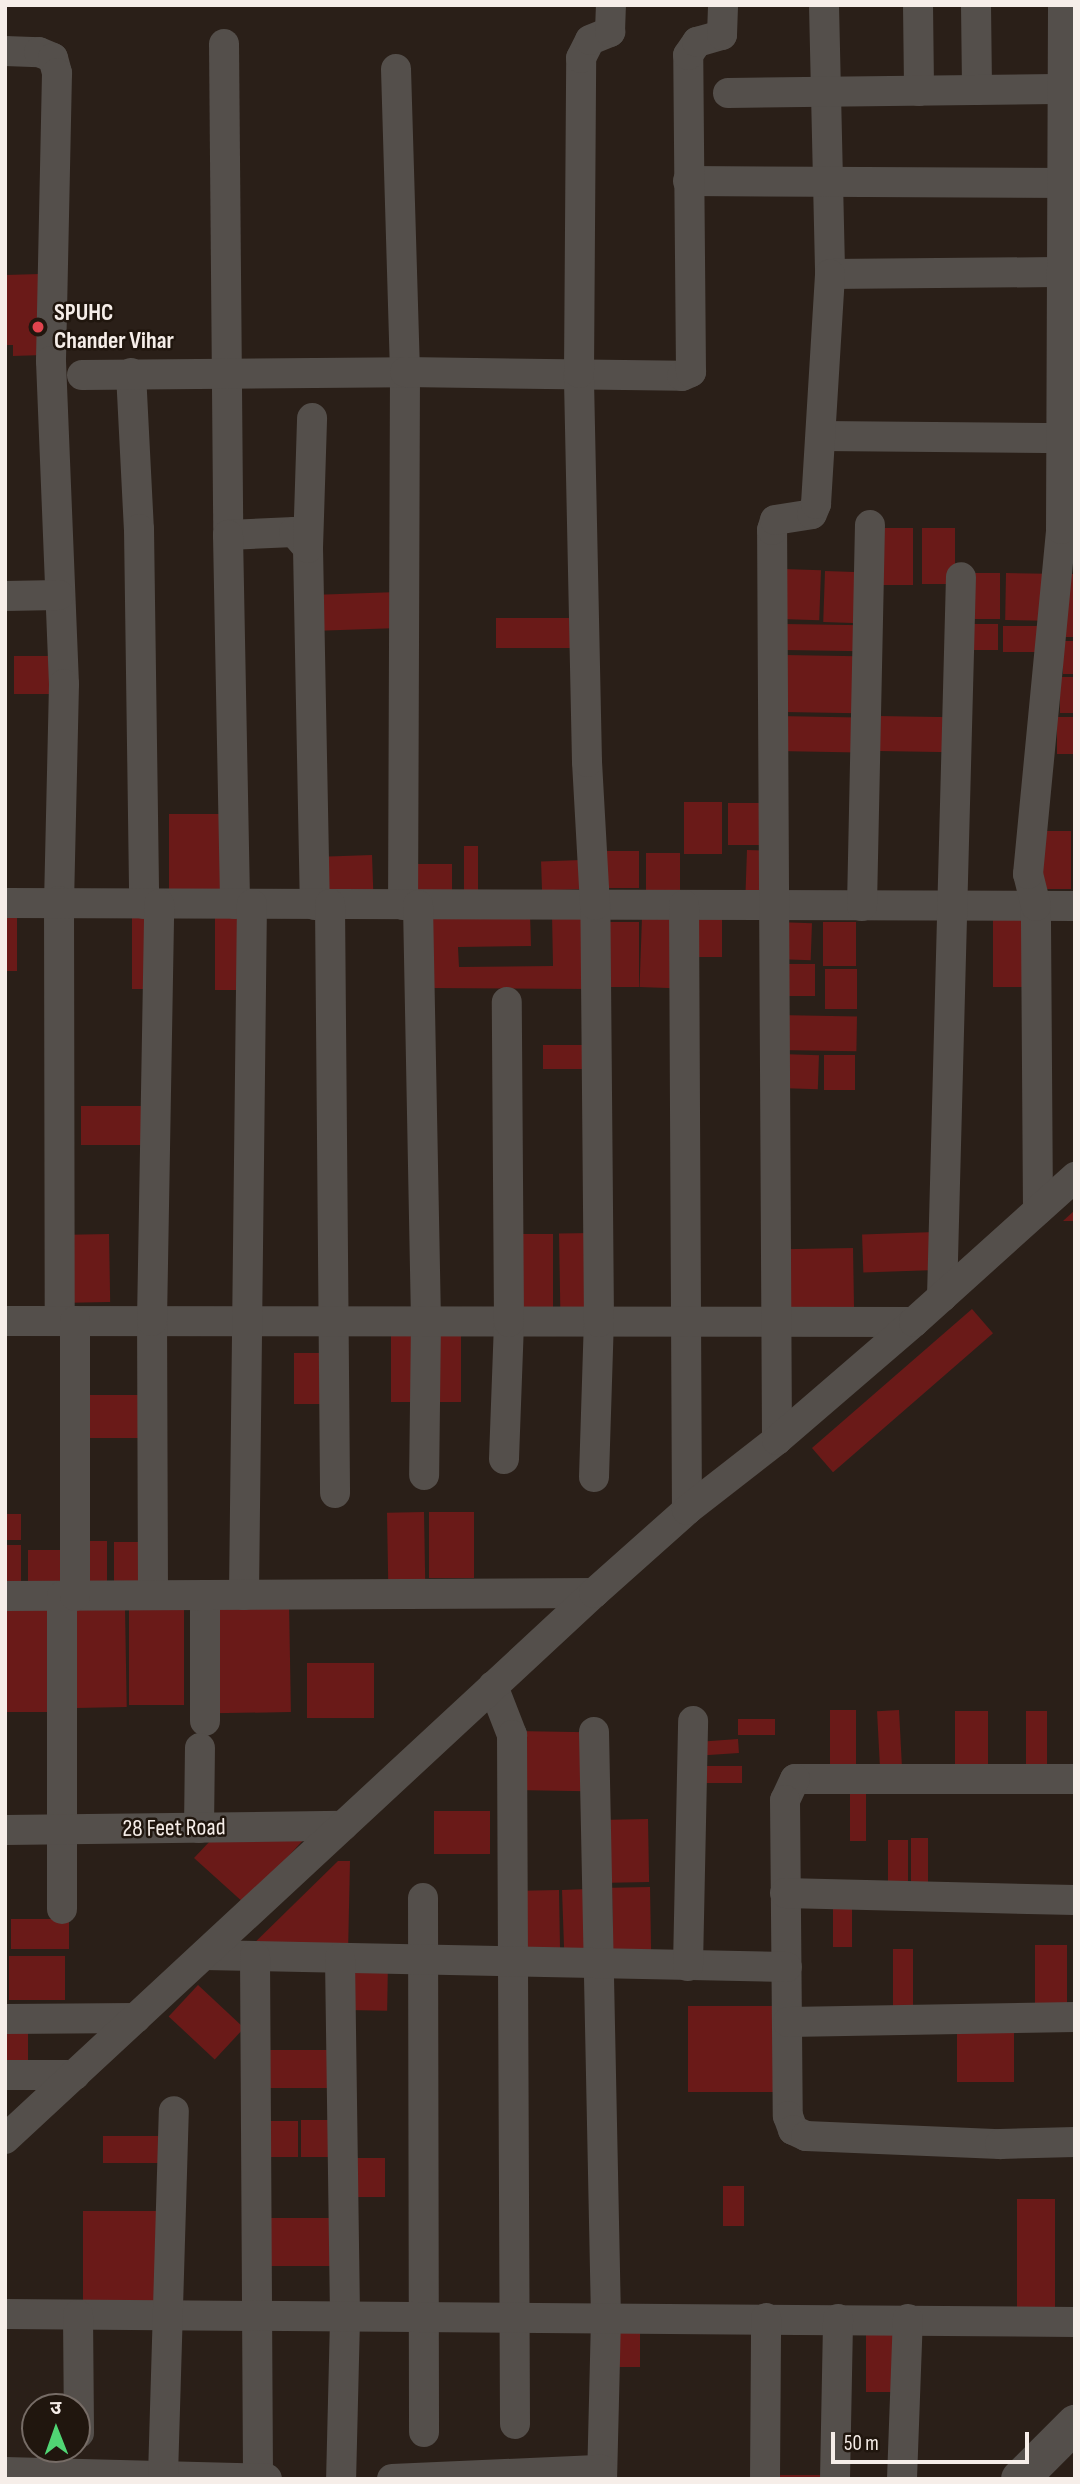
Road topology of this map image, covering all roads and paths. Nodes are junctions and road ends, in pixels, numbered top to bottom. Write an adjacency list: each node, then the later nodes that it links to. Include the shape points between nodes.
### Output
1 (611, 5): 23 (street, via 610,32 590,40 581,58)
2 (723, 5): 15 (street, via 722,35 697,42 688,55)
3 (824, 5): 14 (street)
4 (918, 5): 12 (street)
5 (976, 5): 10 (street)
6 (1062, 5): 11 (street)
7 (224, 44): 22 (street)
8 (5, 51): 33 (street, via 39,52 53,58 57,73 51,361)
9 (396, 69): 20 (street)
10 (977, 90): 11 (street); 12 (street)
11 (1068, 90): 17 (street)
12 (919, 91): 14 (street)
13 (728, 93): 14 (street)
14 (826, 93): 16 (street)
15 (688, 181): 16 (street); 23 (street, via 691,372 682,376)
16 (828, 182): 17 (street); 19 (street)
17 (1069, 183): 18 (street)
18 (1068, 272): 19 (street); 27 (street)
19 (830, 274): 26 (street)
20 (405, 372): 22 (street); 23 (street); 40 (street)
21 (131, 373): 22 (street); 24 (street); 37 (street)
22 (223, 373): 30 (street)
23 (579, 373): 41 (street, via 587,762)
24 (82, 375)
25 (312, 418): 31 (street)
26 (822, 436): 27 (street); 43 (street, via 812,514 775,520 772,530)
27 (1068, 438): 28 (street)
28 (1068, 515): 47 (street, via 1031,827 1028,874)
29 (870, 525): 45 (street)
30 (228, 535): 31 (street, via 294,532); 38 (street)
31 (308, 548): 39 (street)
32 (961, 577): 46 (street)
33 (60, 595): 34 (street); 35 (street, via 64,684)
34 (5, 596)
35 (59, 901): 36 (street); 37 (street); 53 (street)
36 (5, 903)
37 (152, 904): 38 (street); 54 (street)
38 (243, 904): 39 (street); 55 (street)
39 (322, 904): 40 (street); 56 (street)
40 (410, 905): 41 (street); 57 (street)
41 (595, 905): 42 (street); 59 (street)
42 (684, 905): 43 (street); 60 (street)
43 (774, 905): 45 (street); 61 (street)
44 (1075, 905): 47 (street)
45 (862, 906): 46 (street)
46 (951, 906): 47 (street); 51 (street)
47 (1036, 906): 50 (street)
48 (506, 1002): 58 (street)
49 (1075, 1177): 50 (street)
50 (1038, 1210): 51 (street)
51 (942, 1297): 62 (street)
52 (5, 1321): 53 (street)
53 (68, 1321): 54 (street); 74 (street)
54 (152, 1321): 55 (street); 70 (street)
55 (244, 1321): 56 (street); 72 (street)
56 (334, 1322): 57 (street); 67 (street)
57 (426, 1322): 58 (street); 65 (street)
58 (509, 1322): 59 (street); 64 (street)
59 (600, 1322): 60 (street); 66 (street)
60 (688, 1322): 61 (street); 68 (street)
61 (776, 1322): 62 (street); 63 (street)
62 (914, 1322): 63 (street)
63 (778, 1440): 68 (street)
64 (504, 1460)
65 (424, 1475)
66 (594, 1477)
67 (335, 1493)
68 (687, 1510): 69 (street)
69 (594, 1593): 72 (street); 75 (street)
70 (153, 1595): 71 (street); 74 (street)
71 (205, 1595): 72 (street); 80 (street)
72 (244, 1595)
73 (5, 1596): 74 (street)
74 (68, 1596): 82 (street)
75 (493, 1686): 79 (street); 91 (street, via 512,1735)
76 (694, 1721): 93 (street)
77 (594, 1732): 92 (street)
78 (1075, 1779): 83 (street, via 795,1779 785,1800)
79 (343, 1826): 80 (street, 28 Feet Road); 87 (street)
80 (199, 1828): 82 (street, 28 Feet Road)
81 (5, 1829): 82 (street, 28 Feet Road)
82 (60, 1829): 86 (street)
83 (785, 1894): 85 (street); 94 (street)
84 (423, 1898): 90 (street)
85 (1075, 1900)
86 (62, 1909)
87 (204, 1955): 88 (street); 96 (street)
88 (255, 1956): 89 (street); 107 (street)
89 (340, 1958): 90 (street); 112 (street)
90 (423, 1961): 91 (street); 108 (street)
91 (510, 1961): 92 (street); 109 (street)
92 (597, 1965): 93 (street); 110 (street)
93 (688, 1966): 94 (street)
94 (787, 1966): 98 (street)
95 (1075, 2017): 98 (street)
96 (136, 2018): 97 (street); 99 (street)
97 (5, 2019)
98 (788, 2022): 103 (street, via 789,2124 798,2134 1000,2144)
99 (75, 2074): 100 (street); 102 (street)
100 (5, 2075)
101 (174, 2111): 106 (street)
102 (5, 2139)
103 (1075, 2142)
104 (5, 2314): 105 (street)
105 (78, 2315): 106 (street); 116 (street)
106 (169, 2316): 107 (street); 122 (street)
107 (256, 2318): 112 (street); 123 (street)
108 (426, 2318): 109 (street); 112 (street); 119 (street)
109 (514, 2318): 110 (street); 117 (street)
110 (606, 2318): 111 (street); 121 (street)
111 (766, 2318): 113 (street); 127 (street)
112 (345, 2319): 125 (street)
113 (838, 2319): 114 (street); 128 (street)
114 (908, 2319): 115 (street); 129 (street)
115 (1075, 2322)
116 (79, 2393)
117 (515, 2424)
118 (1075, 2424): 130 (street)
119 (424, 2432)
120 (5, 2472): 122 (street)
121 (602, 2474): 126 (street)
122 (163, 2476): 123 (street)
123 (258, 2479): 124 (street)
124 (267, 2479)
125 (341, 2479)
126 (392, 2479)
127 (765, 2479)
128 (835, 2479)
129 (902, 2479)
130 (1020, 2479)

